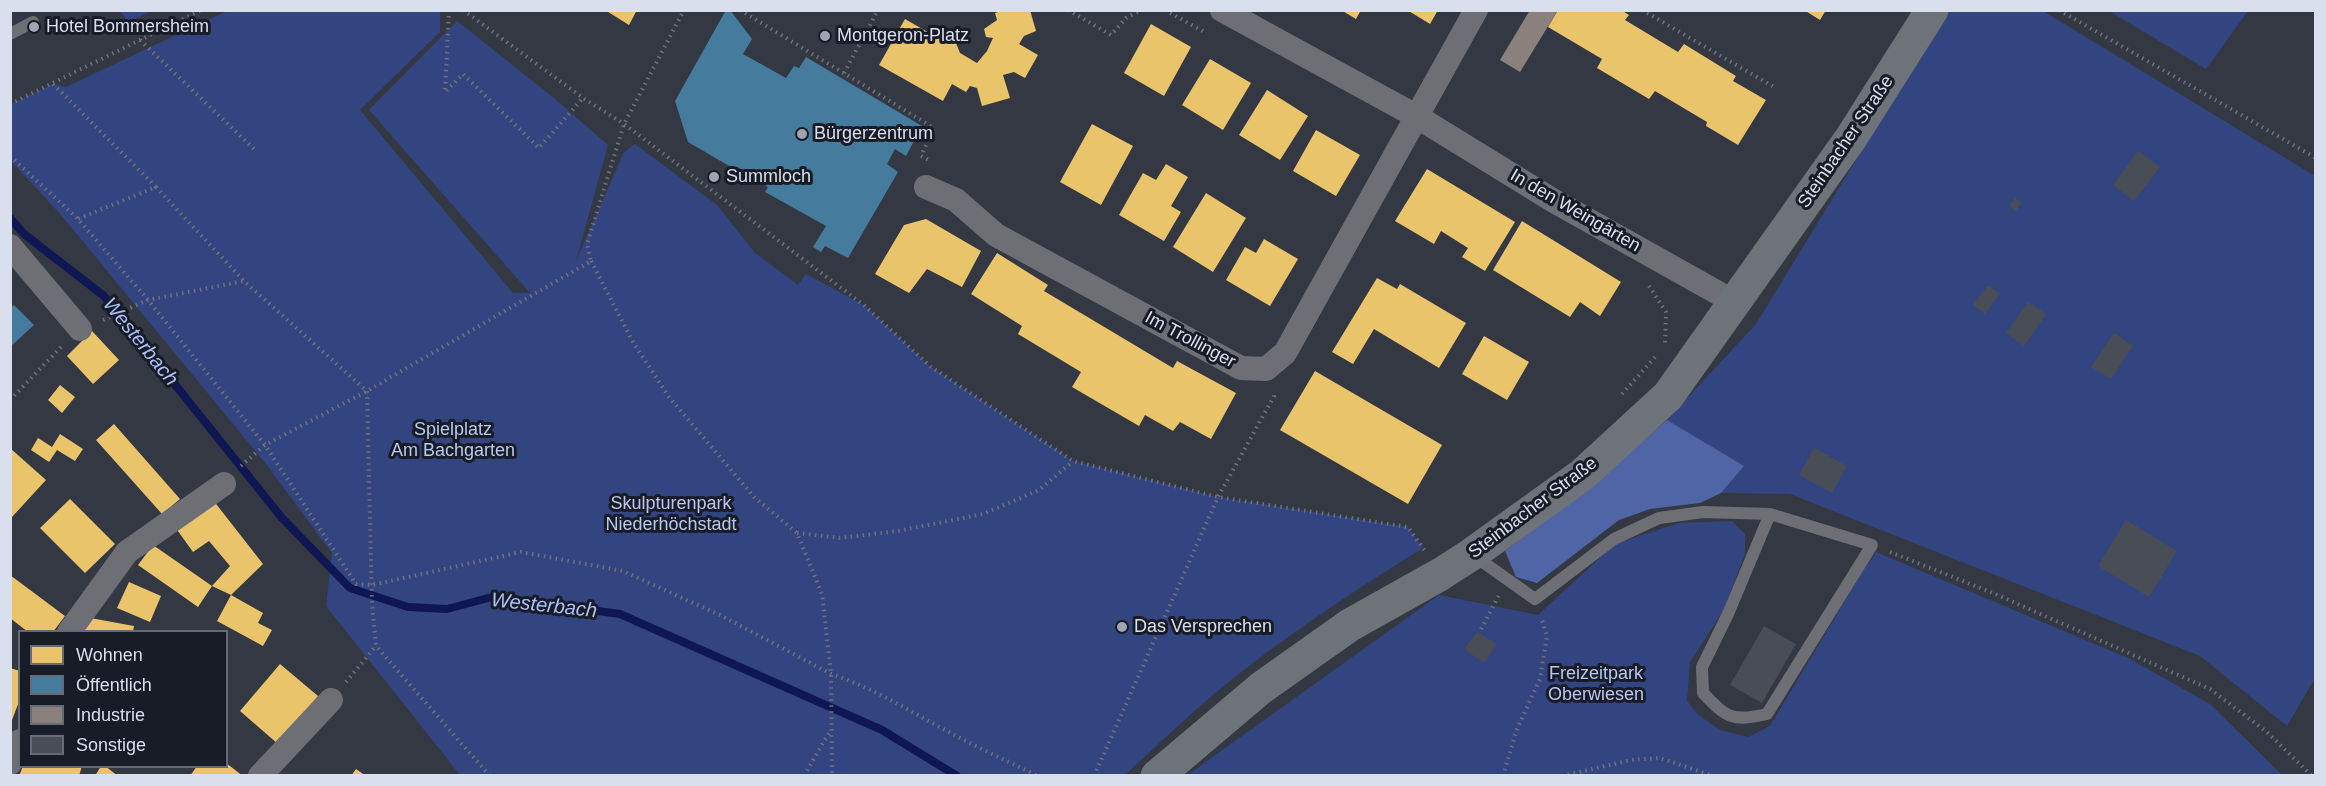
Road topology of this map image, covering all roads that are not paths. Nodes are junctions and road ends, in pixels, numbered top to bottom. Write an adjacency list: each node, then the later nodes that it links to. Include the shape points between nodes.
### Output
1 (1222, 10): 6 (street, In den Weingärten)
2 (1476, 10): 6 (street)
3 (1932, 10): 9 (main road, Steinbacher Straße, via 1851,138)
4 (33, 22): 5 (lane)
5 (10, 34)
6 (1416, 116): 7 (street, Im Trollinger, via 1285,353 1266,369 1241,368 996,235 956,200); 9 (street, In den Weingärten, via 1554,201)
7 (926, 187)
8 (10, 246): 10 (street)
9 (1736, 303): 13 (main road, Steinbacher Straße, via 1668,396 1582,475)
10 (89, 325)
11 (224, 484): 14 (street, via 127,552)
12 (1770, 514): 12 (lane, via 1872,544 1767,714 1743,720 1722,713 1703,693 1702,667); 13 (lane, via 1703,512 1659,518 1614,539 1535,599)
13 (1472, 554): 19 (main road, Steinbacher Straße, via 1350,625 1261,688)
14 (70, 630)
15 (331, 700): 18 (street)
16 (18, 745): 17 (street)
17 (10, 763)
18 (260, 776)
19 (1157, 776)

